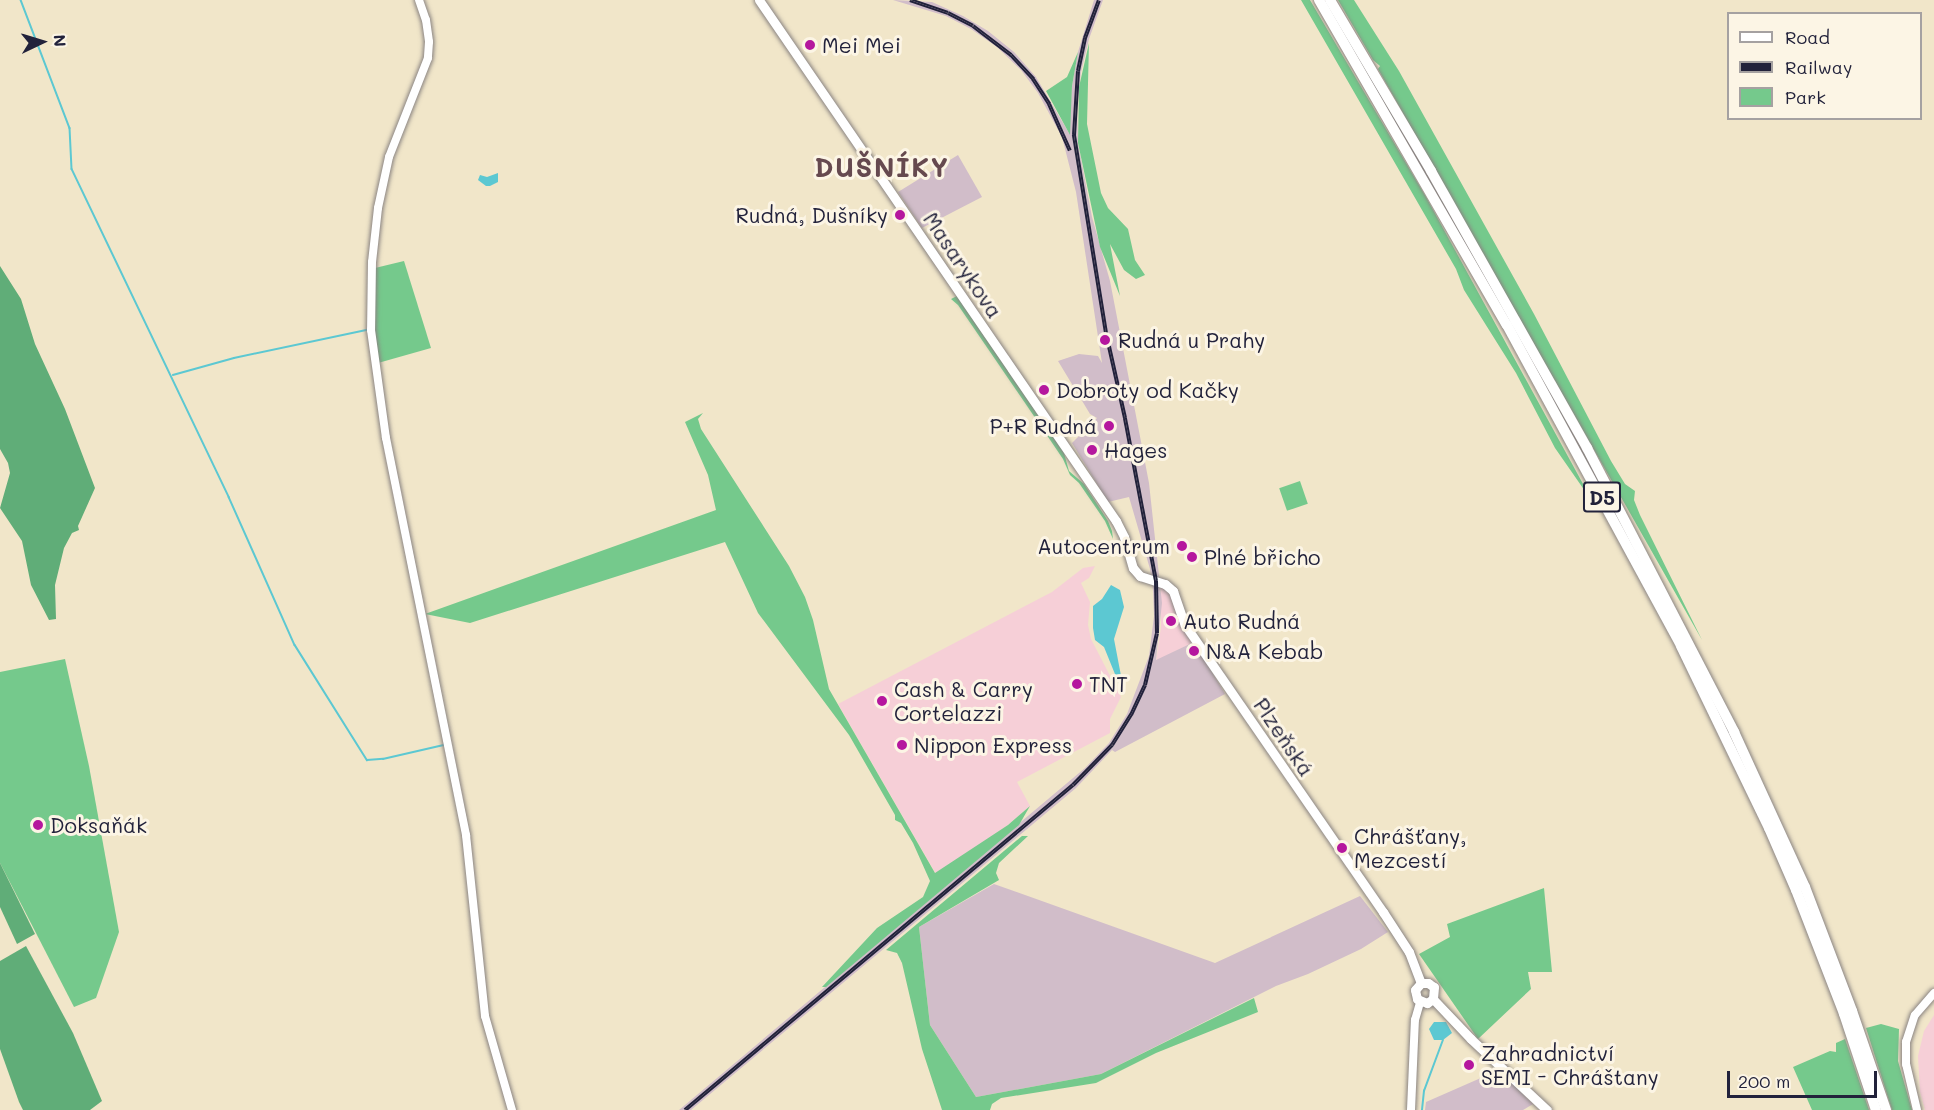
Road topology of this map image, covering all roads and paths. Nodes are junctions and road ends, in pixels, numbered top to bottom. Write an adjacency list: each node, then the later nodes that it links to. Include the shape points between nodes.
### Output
1 (419, 0): 12 (street, via 426,20 428,58 389,157 378,208 371,330 386,438 466,835 485,1016)
2 (759, 0): 5 (main road, Masarykova)
3 (1319, 0): 10 (highway, D5, via 1507,325 1682,646 1769,828)
4 (1330, 0): 10 (highway, D5, via 1517,323 1642,550 1778,825)
5 (1116, 521): 6 (main road, Plzeňská, via 1133,568 1140,576 1173,591 1185,625 1389,922 1412,958)
6 (1421, 983): 8 (main road, Plzeňská, via 1434,987); 9 (main road, Plzeňská, via 1415,993)
7 (1934, 993): 17 (street, via 1911,1024 1905,1052)
8 (1433, 999): 9 (main road); 14 (main road, Plzeňská)
9 (1420, 1002): 13 (street, via 1415,1020)
10 (1848, 1012): 11 (highway, D5)
11 (1860, 1046): 15 (highway, D5); 16 (highway, D5)
12 (512, 1110)
13 (1411, 1110)
14 (1547, 1110)
15 (1876, 1110)
16 (1886, 1110)
17 (1917, 1110)

